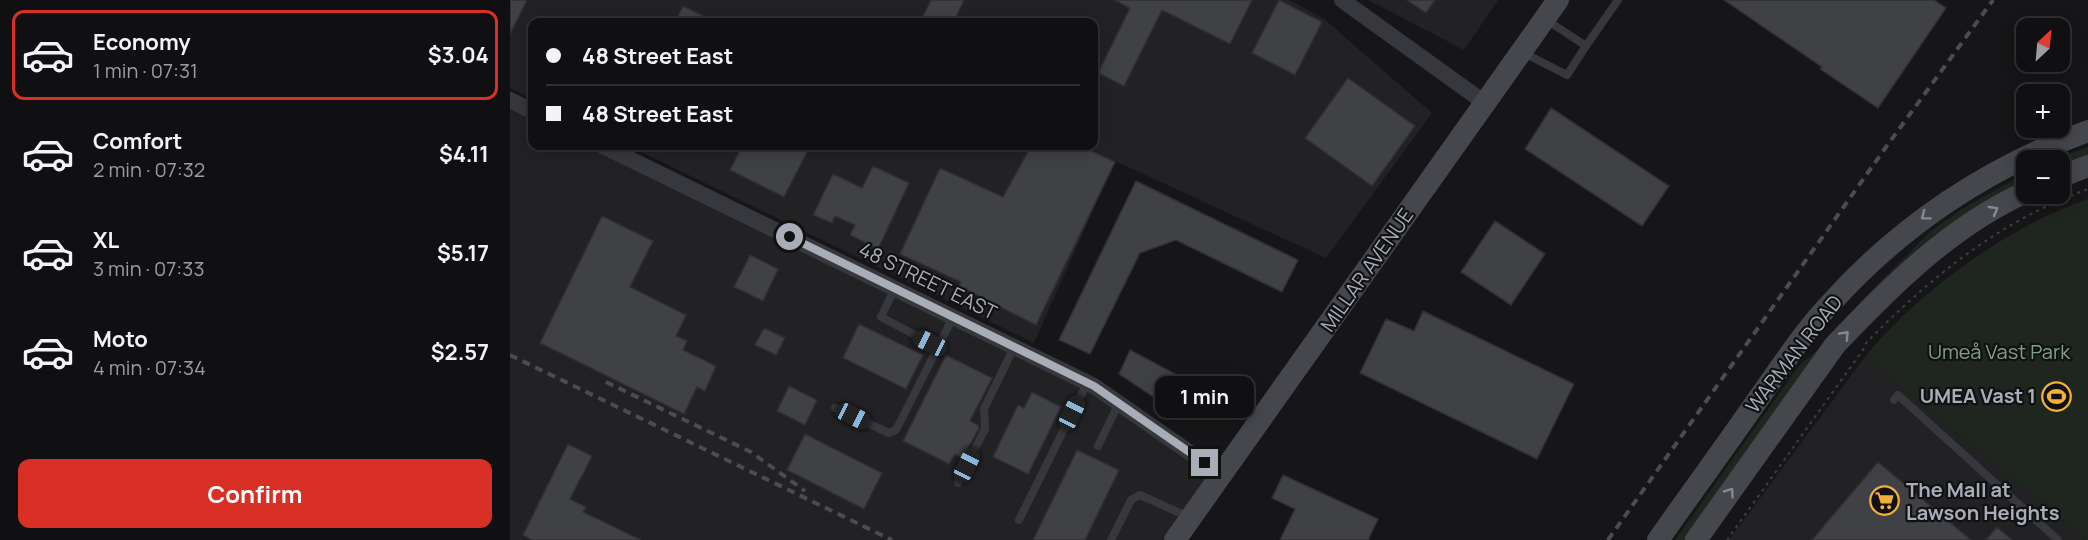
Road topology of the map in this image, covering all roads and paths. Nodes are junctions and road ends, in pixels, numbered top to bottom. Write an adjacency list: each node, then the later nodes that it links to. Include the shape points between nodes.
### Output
1 (1342, 0): 8 (street)
2 (1558, 0): 4 (main road, MILLAR AVENUE)
3 (1618, 0): 5 (lane)
4 (1545, 19): 5 (lane); 6 (main road, MILLAR AVENUE)
5 (1586, 46): 6 (lane, via 1567,75)
6 (1522, 51): 8 (main road, MILLAR AVENUE)
7 (510, 100): 9 (street)
8 (1485, 103): 25 (main road, MILLAR AVENUE)
9 (528, 109)
10 (2088, 131): 31 (main road, WARMAN ROAD, one-way to 31, via 2050,144 1966,189 1929,213 1862,270 1808,329)
11 (611, 150): 16 (street, 48 STREET EAST)
12 (2088, 166): 13 (main road)
13 (2070, 173)
14 (2088, 189): 33 (path, via 2037,211 1972,249 1906,302 1866,343)
15 (2016, 198): 32 (main road, WARMAN ROAD, one-way to 15, via 1836,345 1857,322 1940,245)
16 (895, 288): 17 (street, 48 STREET EAST); 18 (lane, via 881,317)
17 (952, 317): 18 (lane); 19 (street, 48 STREET EAST)
18 (938, 347): 23 (lane, via 893,433)
19 (1014, 347): 20 (street, 48 STREET EAST); 26 (lane, via 984,409 985,429)
20 (1087, 382): 22 (street, 48 STREET EAST); 28 (lane)
21 (1894, 400): 34 (lane, via 1898,395)
22 (1119, 403): 24 (lane); 25 (street, 48 STREET EAST)
23 (835, 408)
24 (1098, 446)
25 (1222, 475): 27 (main road, MILLAR AVENUE)
26 (958, 483)
27 (1191, 518): 29 (lane, via 1140,495 1131,500); 30 (main road, MILLAR AVENUE)
28 (1019, 520)
29 (1111, 540)
30 (1175, 540)
31 (1658, 540)
32 (1696, 540)
33 (1727, 540)
34 (2058, 540)

